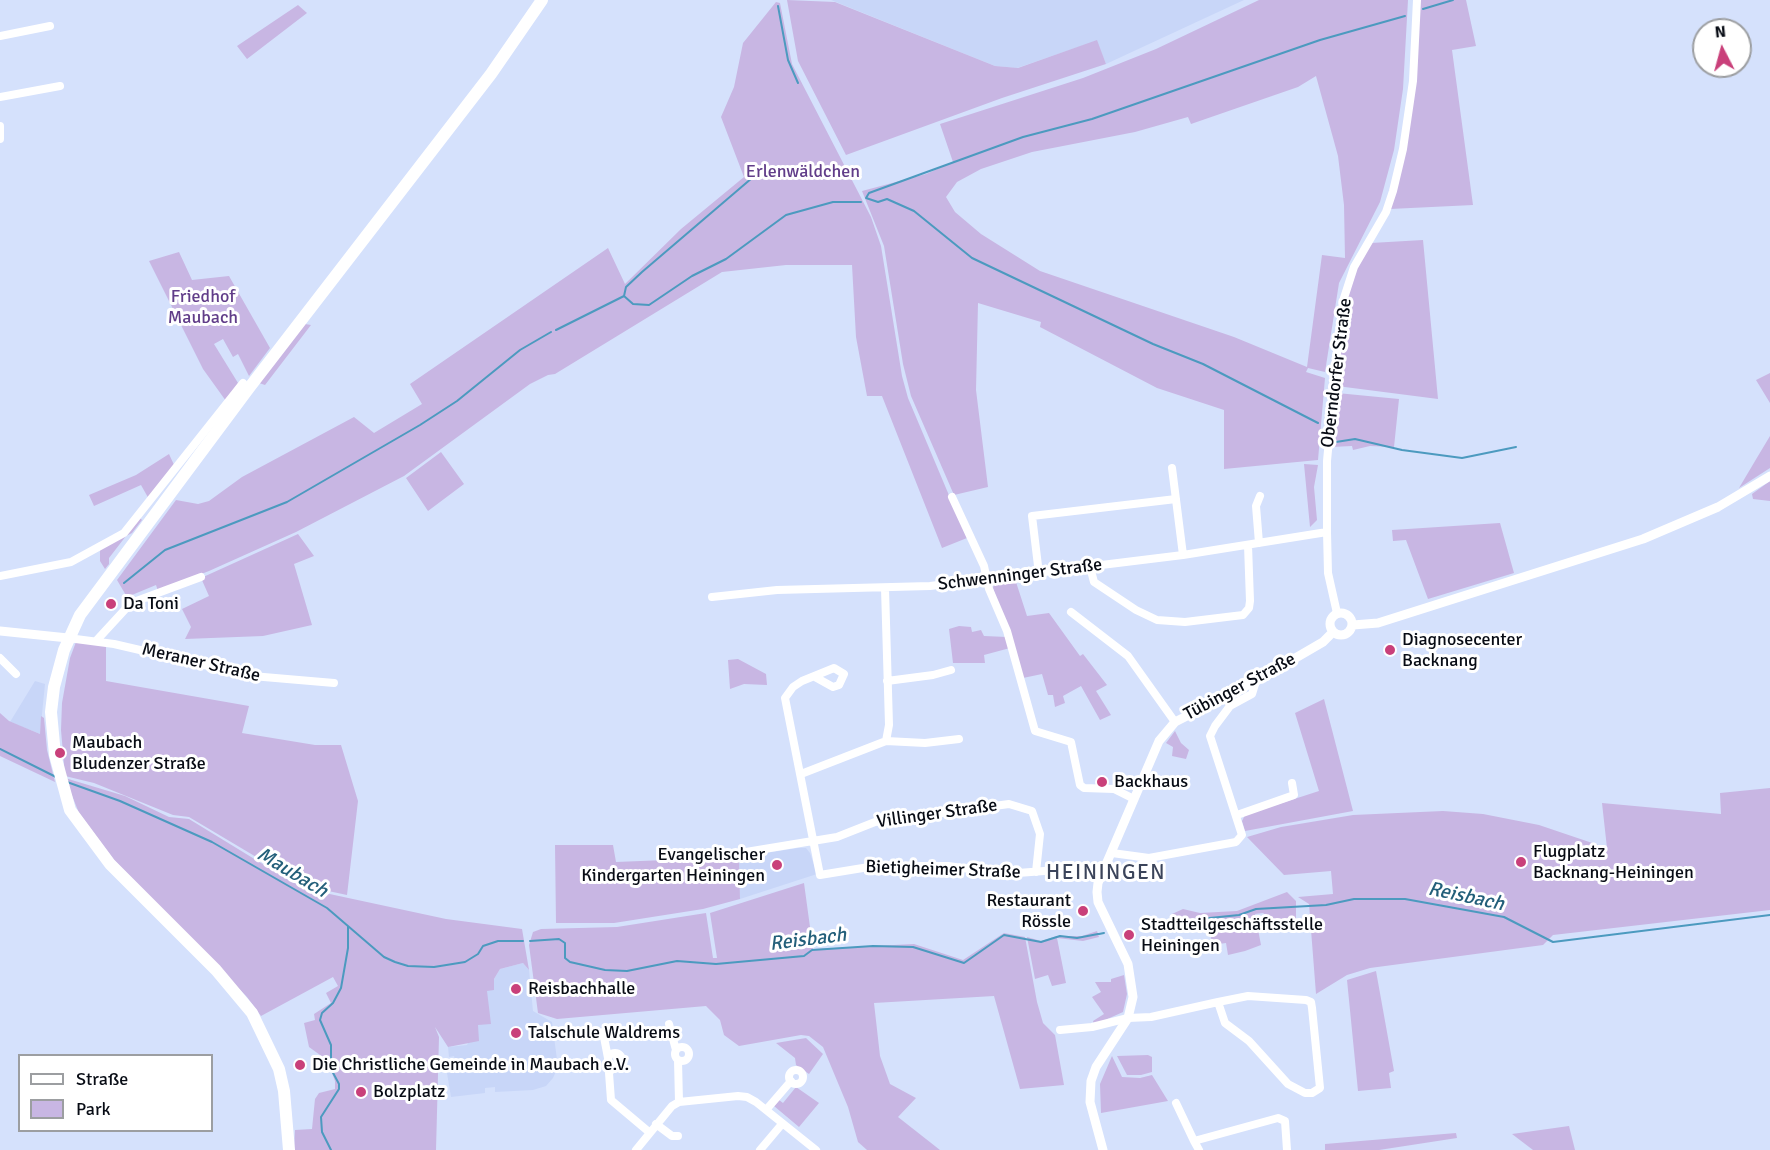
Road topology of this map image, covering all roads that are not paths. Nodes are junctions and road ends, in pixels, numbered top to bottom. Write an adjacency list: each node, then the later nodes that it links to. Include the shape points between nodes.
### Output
1 (542, 0): 31 (main road, via 491,74 140,533 80,615)
2 (1417, 0): 15 (street, Oberndorfer Straße, via 1413,81 1394,191 1354,267 1344,298 1327,461)
3 (50, 27): 4 (street)
4 (0, 36)
5 (60, 86): 6 (street)
6 (0, 97)
7 (0, 126): 8 (street)
8 (0, 139)
9 (243, 383): 21 (street, via 124,533 71,562)
10 (1172, 468): 14 (street)
11 (1770, 476): 28 (street, via 1718,507 1643,539 1371,625)
12 (1260, 496): 16 (street, via 1256,506)
13 (952, 497): 23 (street)
14 (1176, 499): 18 (street); 20 (street, via 1032,516)
15 (1327, 532): 16 (street, Schwenninger Straße); 27 (street, Oberndorfer Straße, via 1328,573)
16 (1259, 543): 17 (street, Schwenninger Straße)
17 (1248, 545): 18 (street, Schwenninger Straße); 19 (street, via 1250,601 1243,615 1185,622 1157,620 1094,582)
18 (1183, 555): 19 (street, Schwenninger Straße)
19 (1090, 567): 20 (street, Schwenninger Straße)
20 (1039, 574): 23 (street, Schwenninger Straße)
21 (0, 576)
22 (201, 577): 32 (street, via 131,603)
23 (988, 579): 24 (street, Schwenninger Straße); 45 (street, via 1035,731 1071,742 1080,785 1084,788 1114,789)
24 (885, 588): 25 (street, Schwenninger Straße, via 777,590); 37 (street)
25 (712, 597)
26 (1071, 612): 40 (street, via 1128,656)
27 (1337, 613): 28 (street, via 1350,616); 30 (street, via 1330,622)
28 (1353, 625): 30 (street, via 1343,635)
29 (0, 631): 31 (street)
30 (1333, 632): 38 (street, Tübinger Straße, via 1323,642)
31 (68, 638): 32 (street, Meraner Straße); 70 (main road, via 51,712 58,771 75,819 94,846 252,1012 285,1091)
32 (96, 641): 39 (street, Meraner Straße, via 252,676)
33 (0, 658): 35 (street)
34 (951, 670): 37 (street)
35 (16, 674)
36 (815, 677): 43 (street, via 793,687 785,698)
37 (887, 681): 42 (street)
38 (1256, 681): 40 (street, Tübinger Straße); 46 (street, via 1252,694 1230,706 1210,736)
39 (334, 683)
40 (1175, 722): 45 (street, Tübinger Straße, via 1160,741)
41 (959, 739): 42 (street, via 925,743)
42 (886, 741): 43 (street)
43 (801, 774): 47 (street)
44 (1292, 783): 46 (street, via 1294,795)
45 (1134, 798): 49 (street, Tübinger Straße)
46 (1237, 815): 49 (street, via 1242,835 1236,842 1149,858)
47 (813, 841): 48 (street, Villinger Straße); 50 (street, Bietigheimer Straße, via 820,875 875,866 948,866 1005,874); 50 (street, Villinger Straße, via 837,837 875,822 1009,804 1032,812 1040,834)
48 (746, 852)
49 (1112, 853): 51 (street, Tübinger Straße)
50 (1036, 872): 51 (street, Bietigheimer Straße, via 1083,868)
51 (1102, 874): 53 (street, Tübinger Straße, via 1098,902 1131,976 1132,1006)
52 (1218, 1002): 52 (street, via 1248,996 1311,1002 1320,1088 1305,1093 1288,1084 1249,1041 1226,1023); 53 (street, via 1151,1017)
53 (1128, 1018): 55 (street); 74 (street, Tübinger Straße, via 1091,1081 1090,1102)
54 (669, 1024): 57 (street)
55 (1060, 1030)
56 (603, 1032): 58 (street)
57 (676, 1050): 59 (street); 59 (street, via 684,1047 689,1053 686,1060)
58 (608, 1058): 60 (street); 60 (street, via 615,1053 621,1055 621,1064)
59 (678, 1060): 62 (street)
60 (614, 1067): 67 (street, via 609,1073 611,1100)
61 (791, 1081): 64 (street)
62 (679, 1102): 64 (street, via 742,1096); 65 (street)
63 (1176, 1103): 69 (street)
64 (766, 1110): 66 (street)
65 (656, 1124): 67 (street); 68 (street)
66 (782, 1124): 72 (street); 73 (street)
67 (649, 1132): 71 (street)
68 (678, 1136)
69 (1194, 1141): 75 (street); 76 (street, via 1278,1118 1285,1121)
70 (289, 1150)
71 (636, 1150)
72 (760, 1150)
73 (816, 1150)
74 (1103, 1150)
75 (1199, 1150)
76 (1287, 1150)

